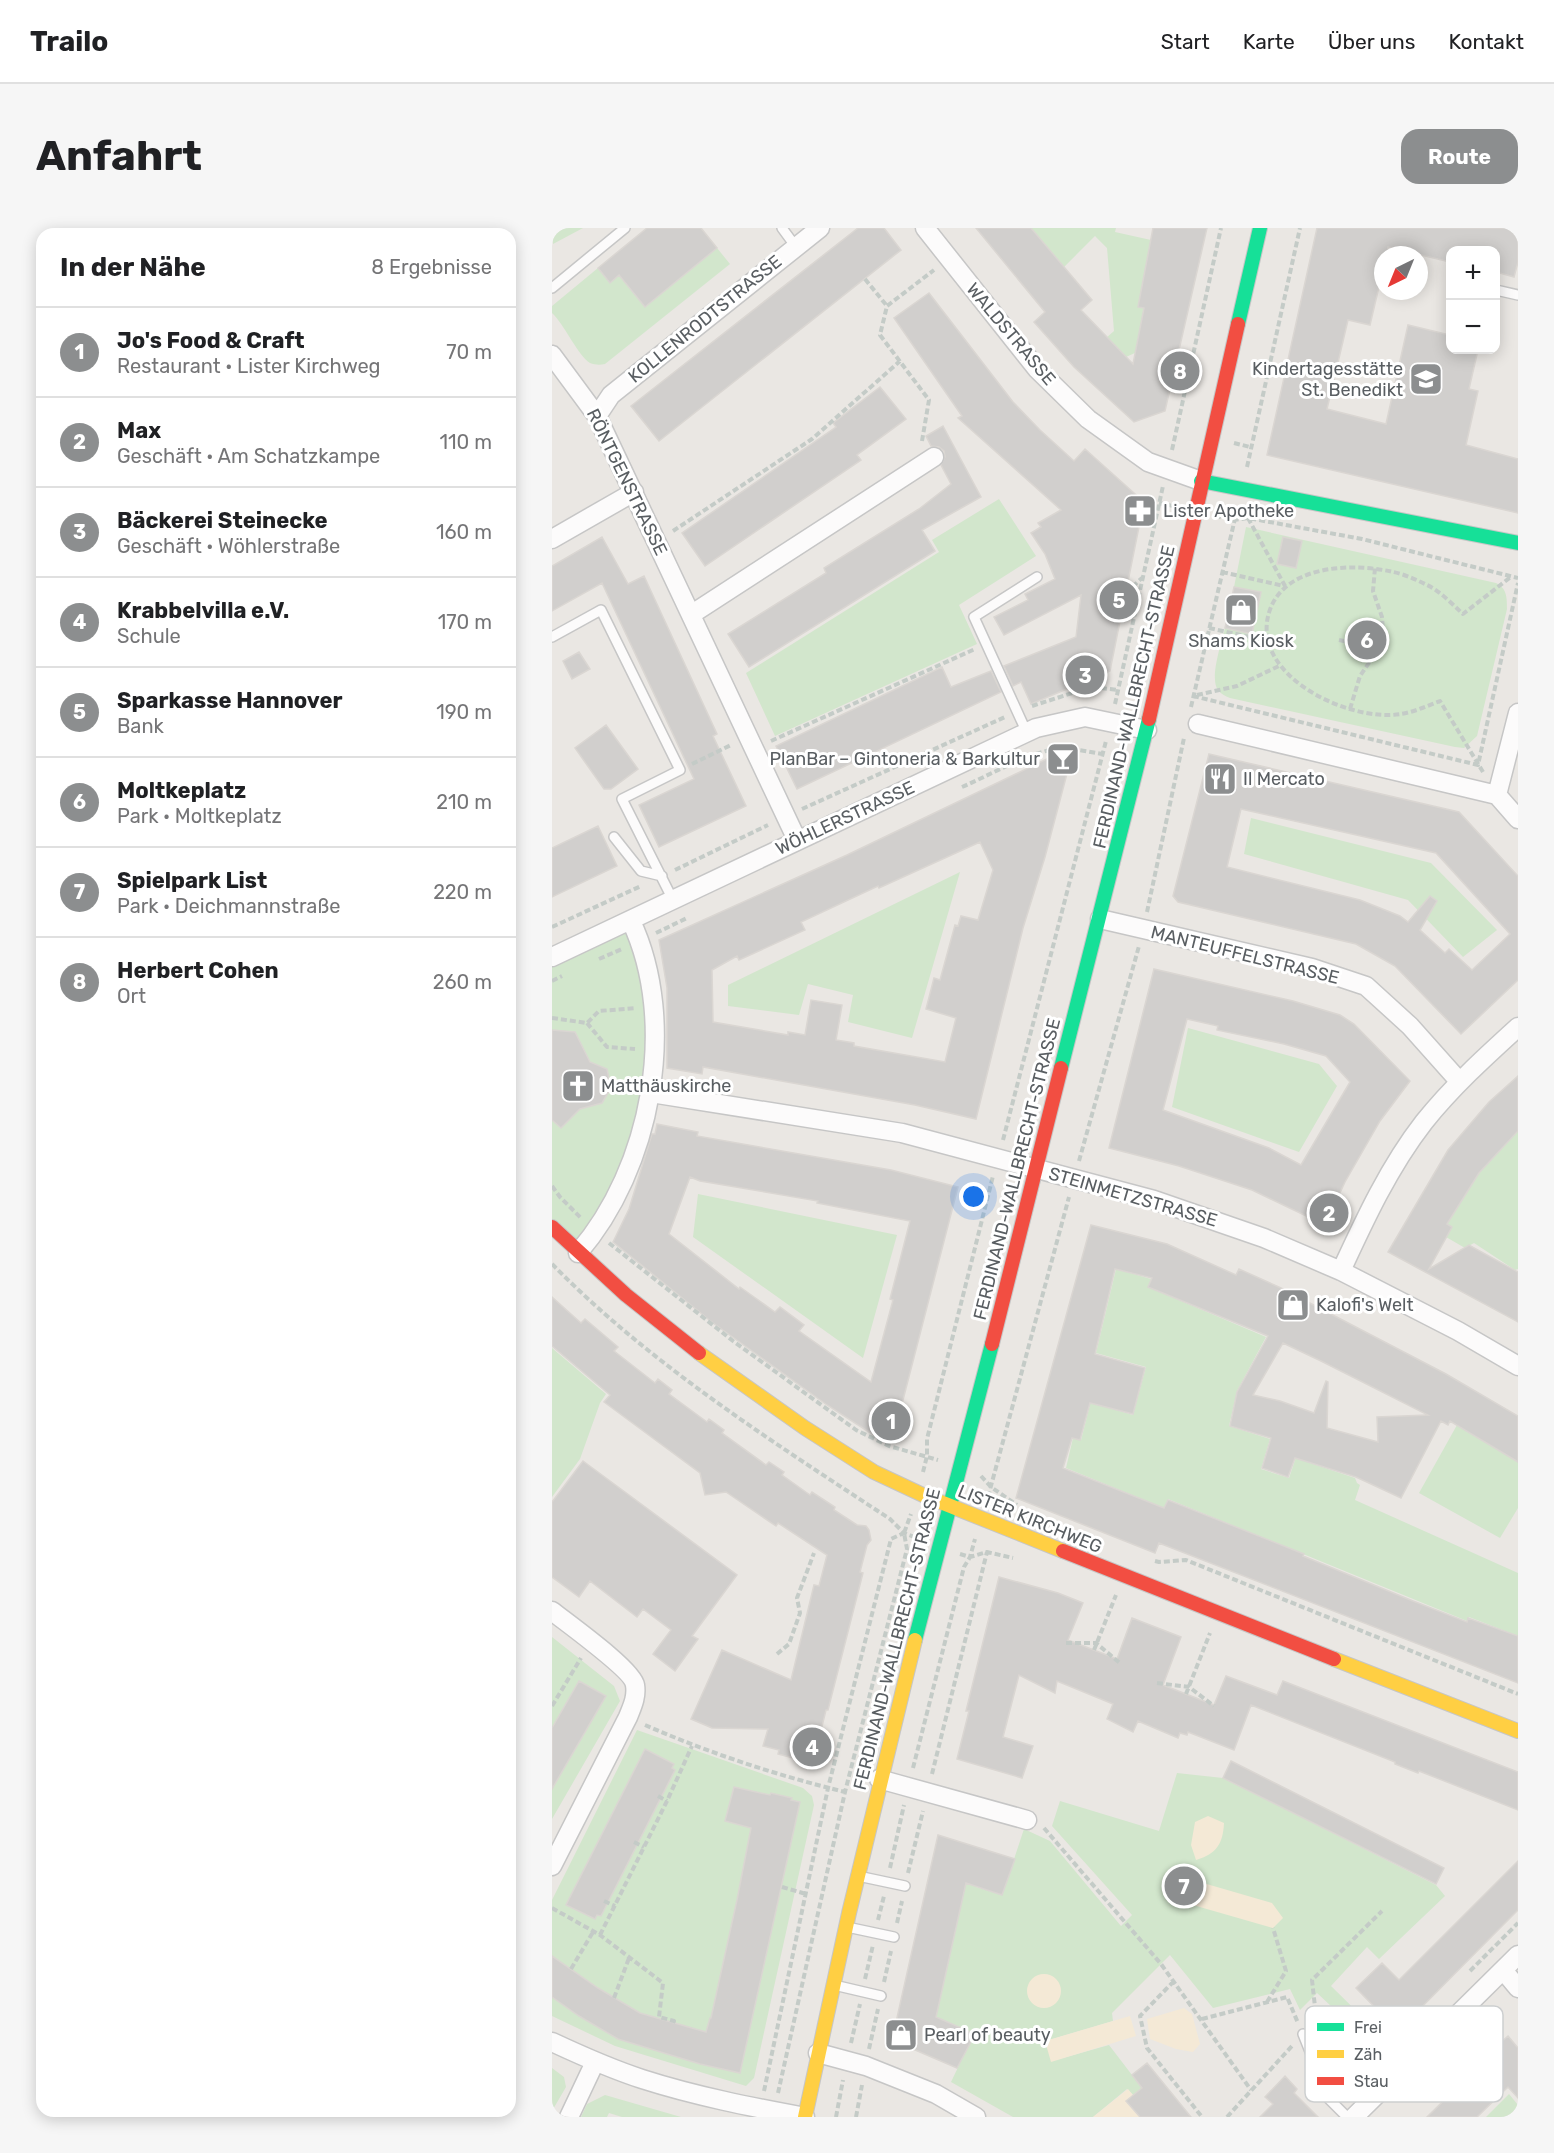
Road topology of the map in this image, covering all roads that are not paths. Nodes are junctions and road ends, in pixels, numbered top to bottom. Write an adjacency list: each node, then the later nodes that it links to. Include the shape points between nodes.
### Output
1 (625, 228): 7 (lane)
2 (782, 228): 6 (lane)
3 (820, 228): 6 (street, KOLLENRODTSTRASSE)
4 (925, 228): 13 (street, WALDSTRASSE, via 1037,369 1088,419 1148,462)
5 (1260, 228): 13 (street, FERDINAND-WALLBRECHT-STRASSE)
6 (796, 247): 11 (street, KOLLENRODTSTRASSE, via 610,395)
7 (552, 288)
8 (1500, 291): 9 (lane)
9 (1518, 295)
10 (552, 356): 11 (street, RÖNTGENSTRASSE)
11 (597, 416): 14 (street, RÖNTGENSTRASSE)
12 (934, 457): 18 (street)
13 (1201, 481): 16 (street); 22 (street, FERDINAND-WALLBRECHT-STRASSE)
14 (634, 492): 15 (street); 18 (street, RÖNTGENSTRASSE)
15 (552, 539)
16 (1518, 543)
17 (1038, 577): 23 (lane, via 974,617)
18 (692, 614): 27 (street, RÖNTGENSTRASSE)
19 (552, 636): 28 (lane, via 601,610 680,770 622,799)
20 (1518, 713): 24 (street)
21 (1193, 720): 24 (street)
22 (1147, 730): 23 (street, WÖHLERSTRASSE, via 1085,717); 30 (street, FERDINAND-WALLBRECHT-STRASSE)
23 (1027, 733): 27 (street, WÖHLERSTRASSE)
24 (1497, 795): 25 (street)
25 (1518, 819)
26 (614, 837): 28 (lane, via 641,871)
27 (796, 840): 29 (street, WÖHLERSTRASSE)
28 (662, 876): 29 (lane)
29 (674, 900): 31 (street, WÖHLERSTRASSE)
30 (1100, 919): 34 (street, MANTEUFFELSTRASSE, via 1312,968 1366,986 1410,1026); 36 (street, FERDINAND-WALLBRECHT-STRASSE)
31 (631, 921): 32 (street, WÖHLERSTRASSE); 35 (street, via 640,940 653,993)
32 (552, 957)
33 (1518, 1027): 34 (street)
34 (1460, 1081): 39 (street, via 1424,1123 1389,1175)
35 (651, 1093): 36 (street, STEINMETZSTRASSE, via 902,1133); 38 (street, via 622,1184 596,1233)
36 (1036, 1169): 39 (street, STEINMETZSTRASSE, via 1154,1200); 41 (street, FERDINAND-WALLBRECHT-STRASSE)
37 (552, 1227): 38 (street, LISTER KIRCHWEG)
38 (578, 1253): 41 (street, LISTER KIRCHWEG, via 713,1364 825,1443 917,1494)
39 (1341, 1270): 40 (street, STEINMETZSTRASSE)
40 (1518, 1366)
41 (949, 1505): 43 (street, LISTER KIRCHWEG); 44 (street, FERDINAND-WALLBRECHT-STRASSE)
42 (552, 1611): 46 (street, via 626,1670 635,1683 635,1700 628,1717)
43 (1518, 1731)
44 (879, 1779): 45 (street); 47 (street, FERDINAND-WALLBRECHT-STRASSE)
45 (1027, 1820)
46 (552, 1866)
47 (857, 1876): 48 (lane); 49 (street, FERDINAND-WALLBRECHT-STRASSE)
48 (905, 1886)
49 (846, 1927): 50 (lane); 53 (street, FERDINAND-WALLBRECHT-STRASSE)
50 (894, 1937)
51 (1518, 1955): 52 (street)
52 (1503, 1970): 54 (street); 56 (street)
53 (833, 1985): 55 (lane); 60 (street, FERDINAND-WALLBRECHT-STRASSE)
54 (1518, 1988)
55 (881, 1996)
56 (1467, 2006)
57 (1303, 2034): 58 (lane)
58 (1305, 2039)
59 (552, 2042): 61 (street)
60 (818, 2052): 65 (street, FERDINAND-WALLBRECHT-STRASSE); 66 (street, via 926,2090)
61 (595, 2062): 64 (street); 65 (street, via 643,2079)
62 (1332, 2102): 67 (lane)
63 (1369, 2102): 68 (street)
64 (569, 2117)
65 (805, 2117)
66 (976, 2117)
67 (1347, 2117)
68 (1354, 2117)

